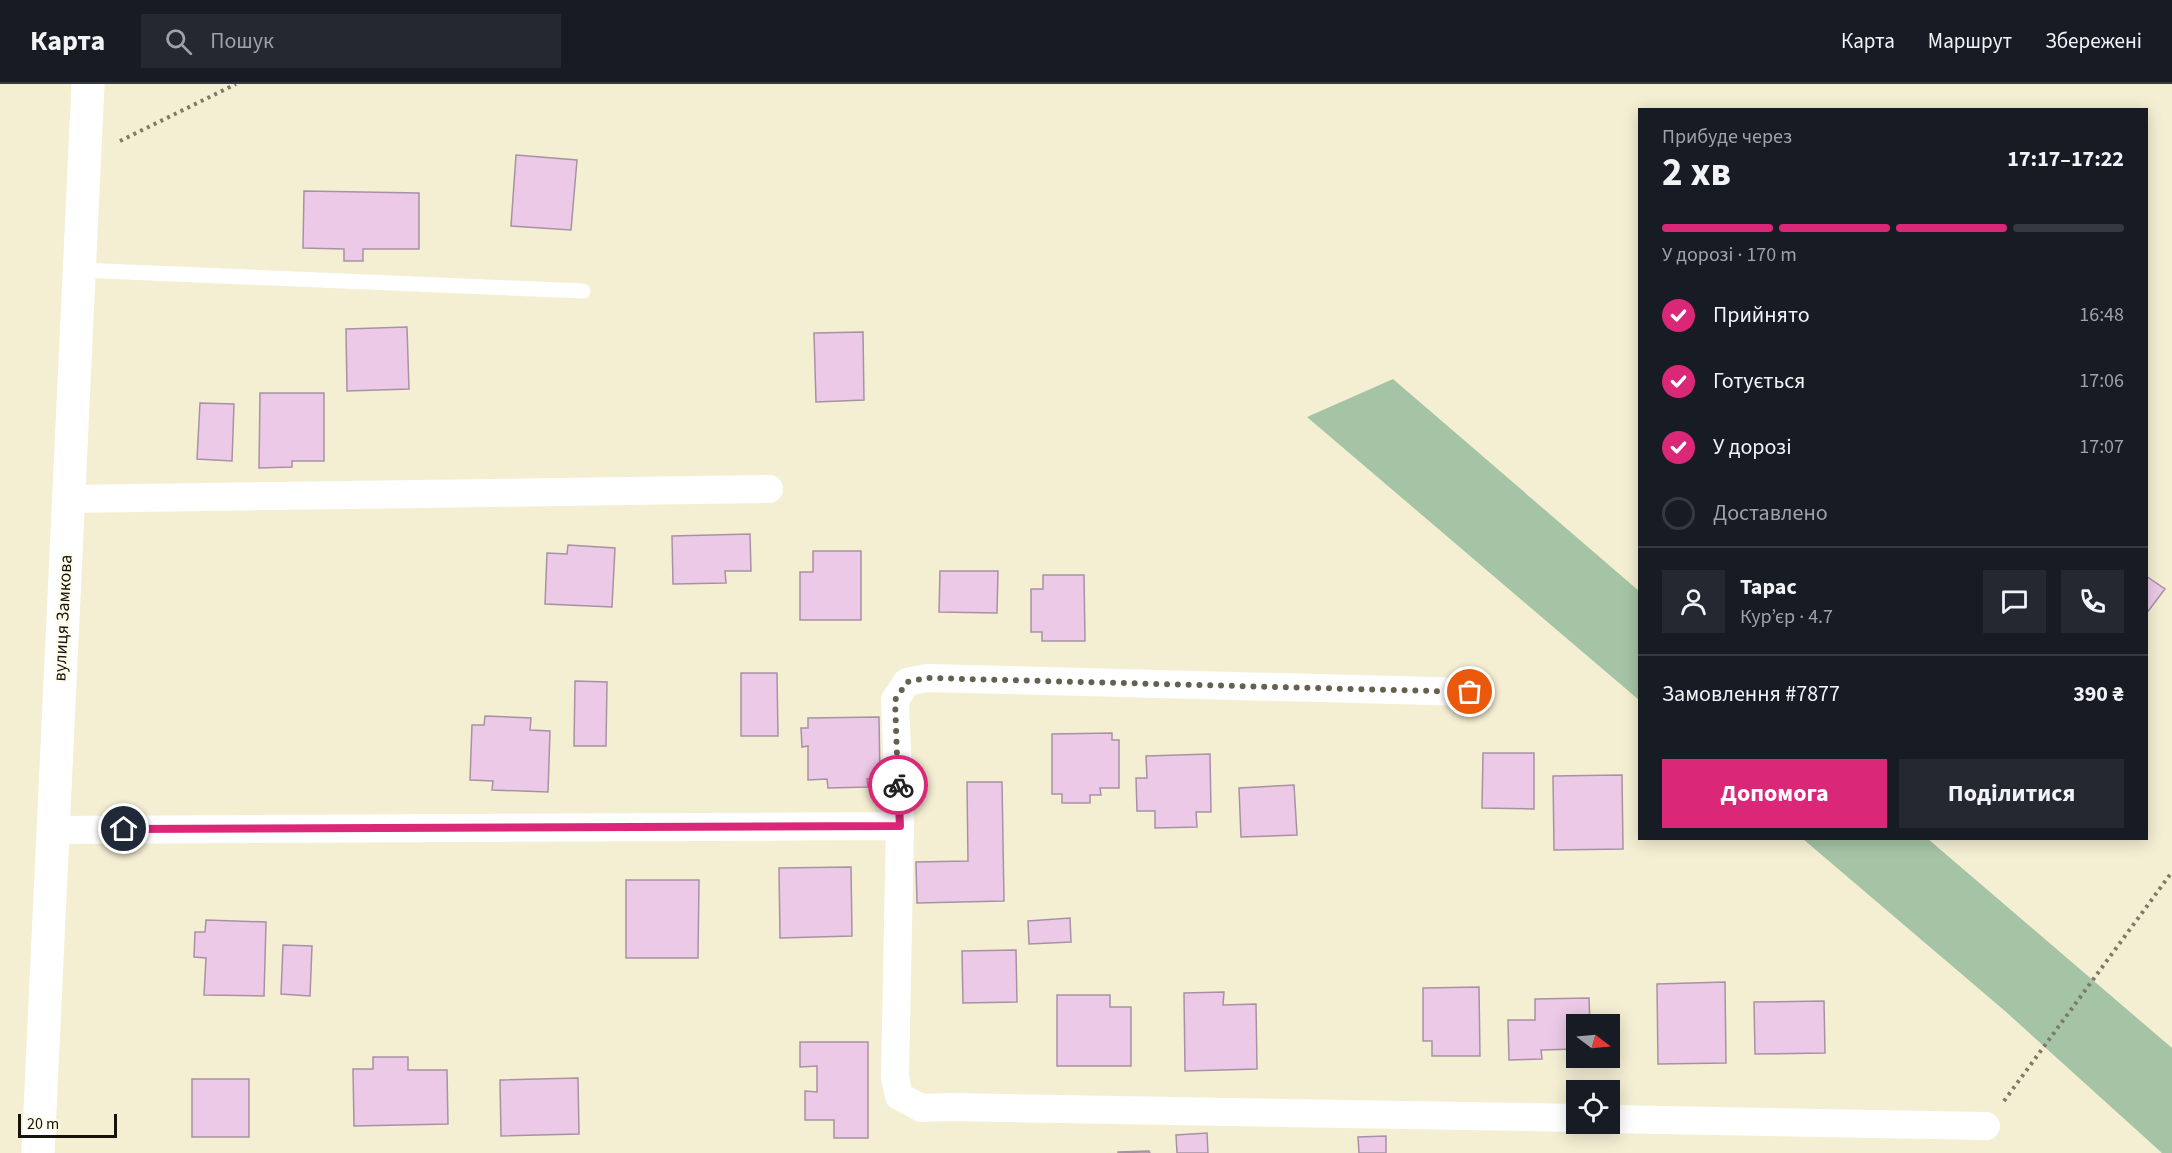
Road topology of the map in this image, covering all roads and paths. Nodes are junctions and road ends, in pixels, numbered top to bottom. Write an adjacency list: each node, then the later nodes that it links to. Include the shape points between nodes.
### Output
1 (88, 84): 3 (street, вулиця Замкова)
2 (236, 84): 3 (path)
3 (84, 159): 4 (street, вулиця Замкова)
4 (79, 270): 5 (lane); 7 (street, вулиця Замкова)
5 (583, 291)
6 (770, 489): 7 (street)
7 (69, 499): 10 (street, вулиця Замкова)
8 (1470, 692): 9 (street, via 927,678 907,682 895,700)
9 (900, 826): 10 (street); 12 (street, via 895,1077 899,1096 921,1108)
10 (53, 830): 15 (street, вулиця Замкова)
11 (2172, 872): 14 (path)
12 (1566, 1118)
13 (1620, 1119): 14 (street)
14 (1986, 1126)
15 (38, 1153)

